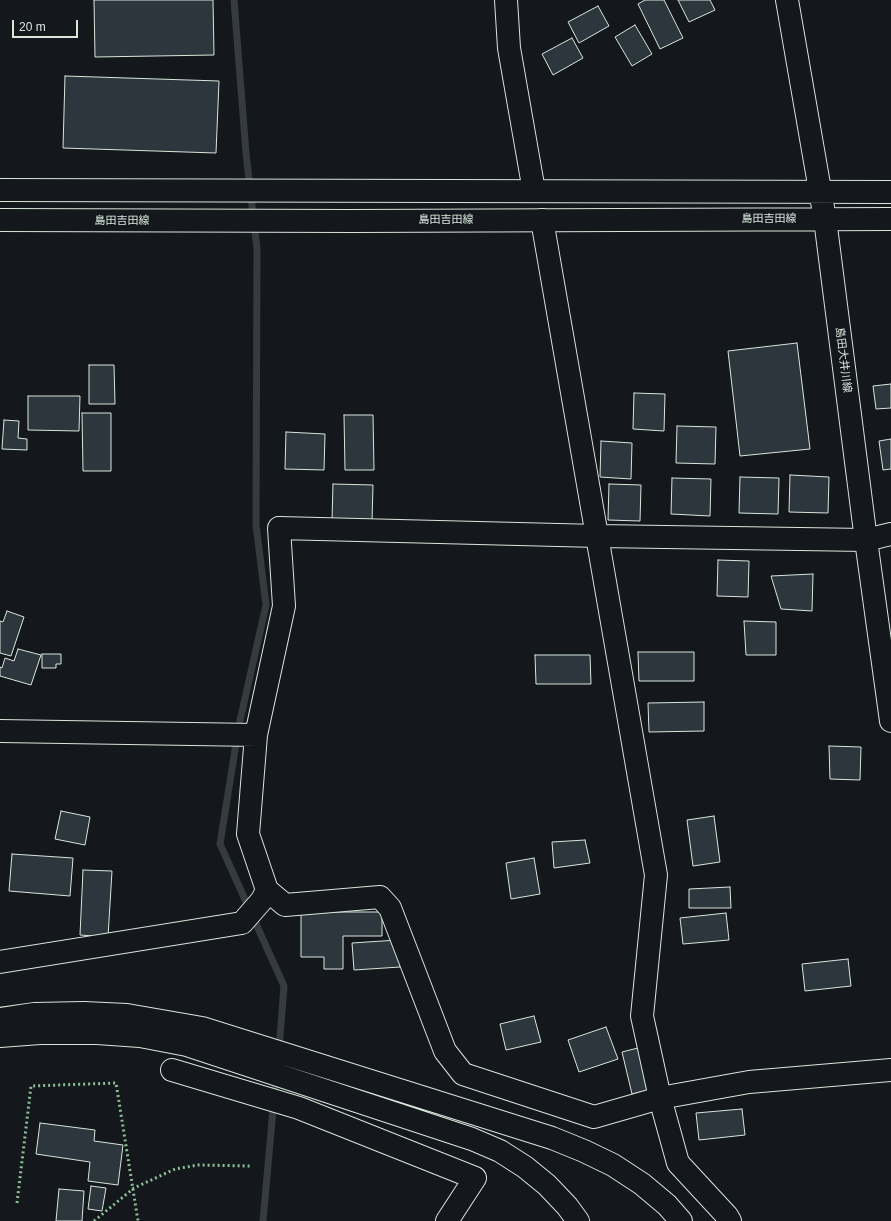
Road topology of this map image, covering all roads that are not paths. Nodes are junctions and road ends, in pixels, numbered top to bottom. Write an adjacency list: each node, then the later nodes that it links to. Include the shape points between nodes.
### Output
1 (506, 0): 4 (main road, via 509,48)
2 (787, 0): 5 (main road, 島田大井川線)
3 (0, 190): 4 (main road)
4 (534, 191): 5 (main road)
5 (820, 192): 6 (main road); 7 (main road, 島田大井川線)
6 (891, 192)
7 (825, 219): 8 (main road, 島田吉田線); 10 (main road, 島田吉田線); 13 (main road, 島田大井川線)
8 (891, 219)
9 (0, 220): 10 (main road, 島田吉田線)
10 (542, 220): 12 (main road)
11 (891, 534): 13 (main road)
12 (598, 536): 13 (main road); 16 (main road, via 279,528 284,606); 23 (main road, via 656,875 642,1016)
13 (866, 540): 14 (main road, 島田大井川線)
14 (891, 721)
15 (0, 731): 16 (main road)
16 (256, 735): 17 (main road, via 248,834)
17 (264, 895): 18 (main road, via 242,923); 23 (main road, via 285,905 380,896 390,908 445,1051 463,1074 594,1117)
18 (0, 962)
19 (0, 1019): 26 (main road, via 34,1014 84,1013 127,1015 202,1028 552,1138 613,1165 642,1184)
20 (0, 1036): 25 (main road, via 97,1033 140,1036 187,1045 472,1139 500,1151 526,1167 547,1185)
21 (172, 1070): 24 (main road, via 299,1108 475,1178)
22 (891, 1070): 23 (main road, via 749,1082)
23 (660, 1098): 27 (main road, via 678,1163)
24 (446, 1221)
25 (578, 1221)
26 (681, 1221)
27 (730, 1221)

